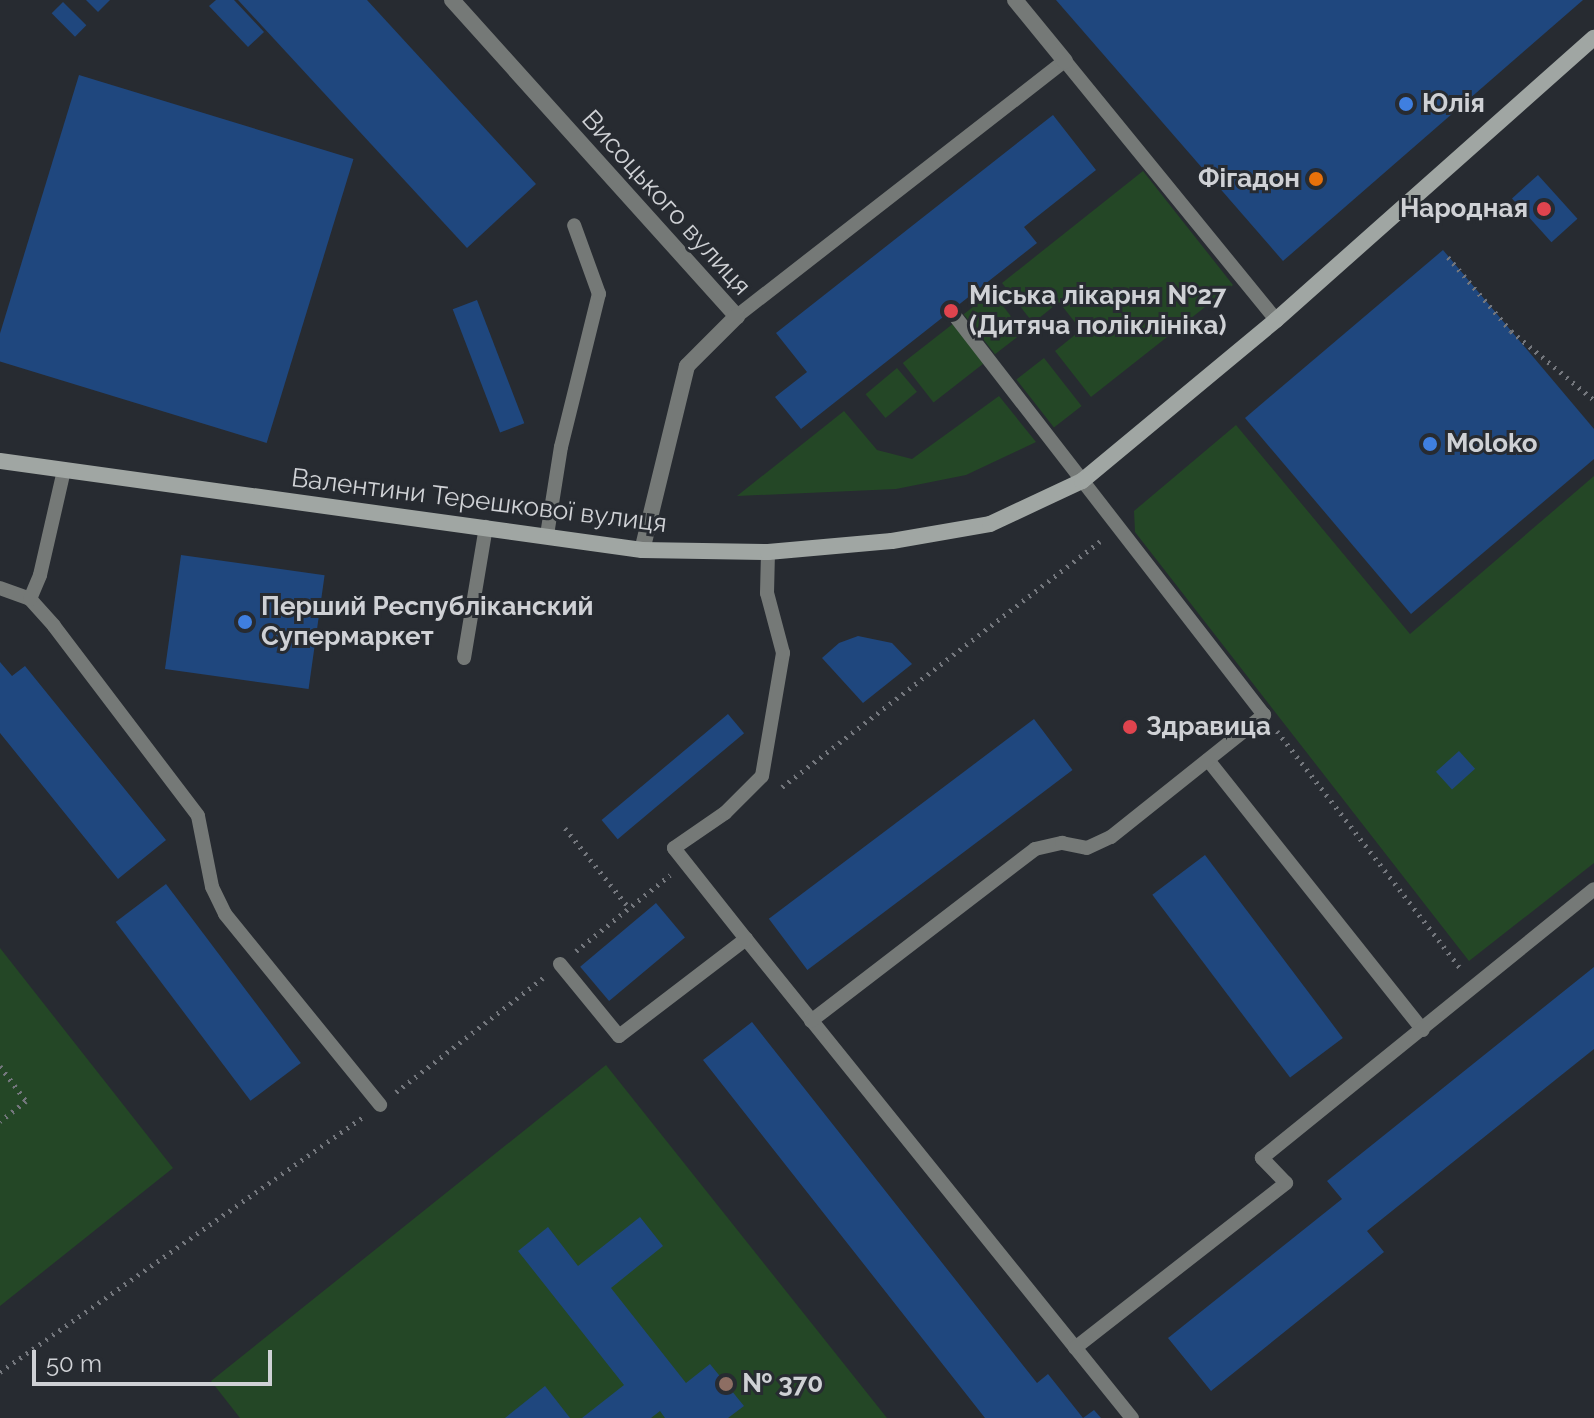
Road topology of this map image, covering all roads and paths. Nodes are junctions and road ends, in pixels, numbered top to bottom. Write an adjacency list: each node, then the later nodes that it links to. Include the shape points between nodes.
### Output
1 (452, 0): 8 (street, Висоцького вулиця)
2 (1015, 0): 4 (street)
3 (1594, 38): 9 (street, Валентини Терешкової вулиця)
4 (1065, 61): 8 (lane); 9 (lane)
5 (574, 225): 15 (lane, via 599,294 561,447)
6 (1448, 257): 10 (path, via 1511,331)
7 (951, 311): 13 (lane)
8 (737, 316): 16 (street, Висоцького вулиця, via 687,366)
9 (1276, 320): 13 (street, Валентини Терешкової вулиця)
10 (1594, 400)
11 (0, 461): 12 (street, Валентини Терешкової вулиця)
12 (64, 470): 14 (street, Валентини Терешкової вулиця); 19 (lane)
13 (1082, 481): 17 (street, Валентини Терешкової вулиця, via 990,524 892,541); 21 (lane)
14 (486, 527): 15 (street, Валентини Терешкової вулиця); 20 (lane)
15 (547, 535): 16 (street, Валентини Терешкової вулиця)
16 (642, 550): 17 (street, Валентини Терешкової вулиця)
17 (768, 552): 26 (lane, via 767,593 783,653 762,776 725,813 674,848)
18 (0, 588): 19 (lane)
19 (30, 599): 32 (lane, via 198,816 212,887 225,914)
20 (464, 658)
21 (1264, 715): 22 (lane); 28 (path)
22 (1208, 760): 29 (lane, via 1111,837 1087,848 1062,843 1035,849); 30 (lane)
23 (565, 828): 25 (path)
24 (1594, 889): 28 (lane)
25 (629, 908)
26 (746, 939): 27 (lane, via 619,1036); 29 (lane)
27 (560, 964)
28 (1473, 985): 30 (lane)
29 (811, 1021): 34 (lane)
30 (1423, 1030): 34 (lane, via 1262,1158 1286,1183)
31 (0, 1066): 33 (path, via 26,1101)
32 (380, 1105)
33 (0, 1121)
34 (1075, 1348): 35 (lane)
35 (1132, 1418)

